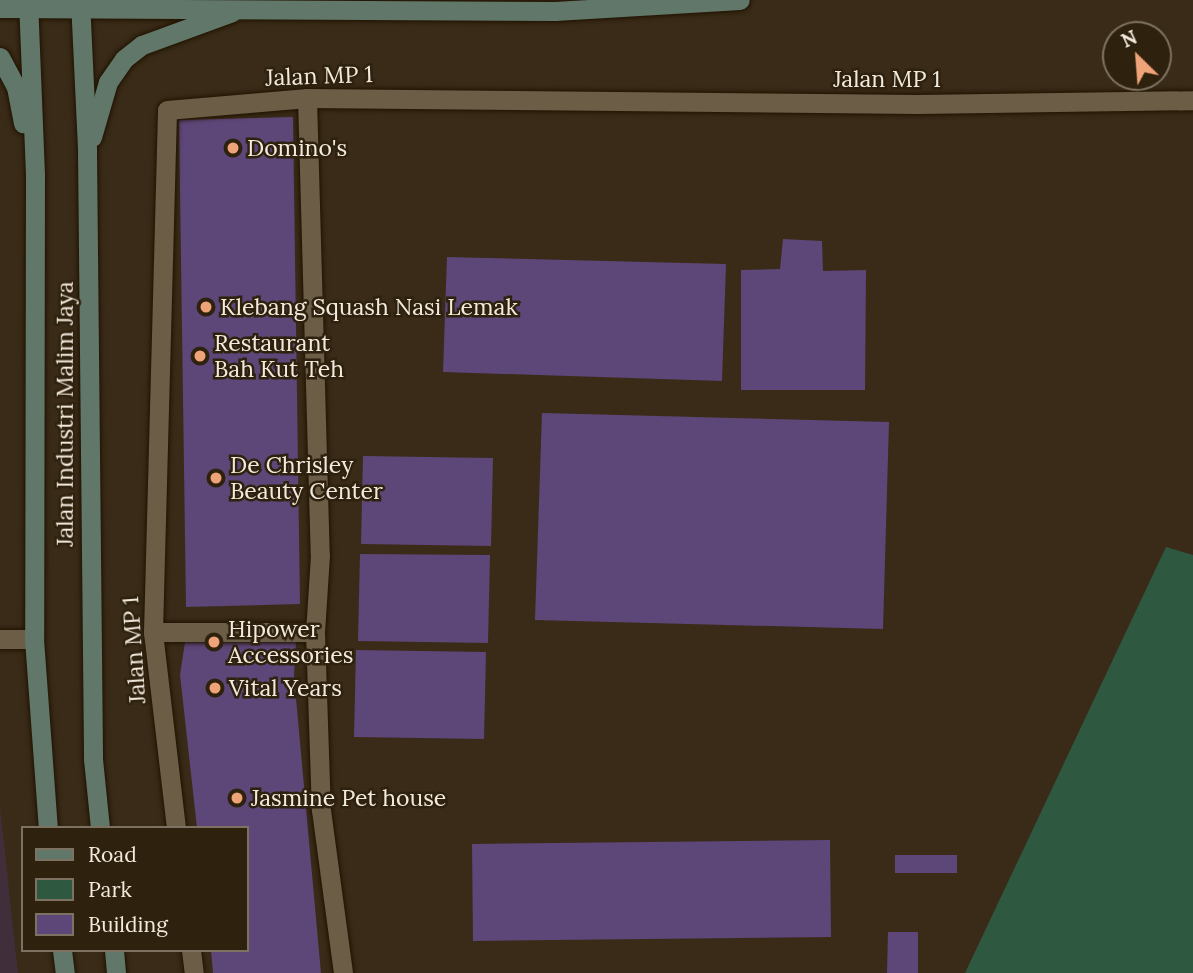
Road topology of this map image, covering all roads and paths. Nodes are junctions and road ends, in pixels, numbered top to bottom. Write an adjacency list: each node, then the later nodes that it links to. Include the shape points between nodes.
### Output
1 (740, 0): 4 (main road, via 555,11)
2 (28, 4): 3 (main road); 5 (main road); 10 (main road, Jalan Industri Malim Jaya)
3 (80, 4): 4 (main road); 9 (main road, Jalan Industri Malim Jaya)
4 (246, 7): 9 (main road, via 142,44 124,59 108,82)
5 (0, 8)
6 (0, 57): 10 (main road, via 16,87)
7 (307, 98): 8 (street, Jalan MP 1, via 918,104); 11 (street, Jalan MP 1, via 164,114); 12 (street, via 320,555)
8 (1193, 100)
9 (88, 151): 16 (main road, Jalan Industri Malim Jaya, via 93,759)
10 (35, 176): 14 (main road, Jalan Industri Malim Jaya)
11 (153, 632): 12 (street); 17 (street, Jalan MP 1)
12 (315, 632): 24 (street, via 321,810)
13 (0, 639): 14 (street)
14 (34, 639): 15 (main road, Jalan Industri Malim Jaya)
15 (48, 826)
16 (100, 826)
17 (176, 826)
18 (62, 952): 21 (main road)
19 (114, 952): 22 (main road)
20 (191, 952): 23 (street)
21 (65, 973)
22 (116, 973)
23 (194, 973)
24 (343, 973)

